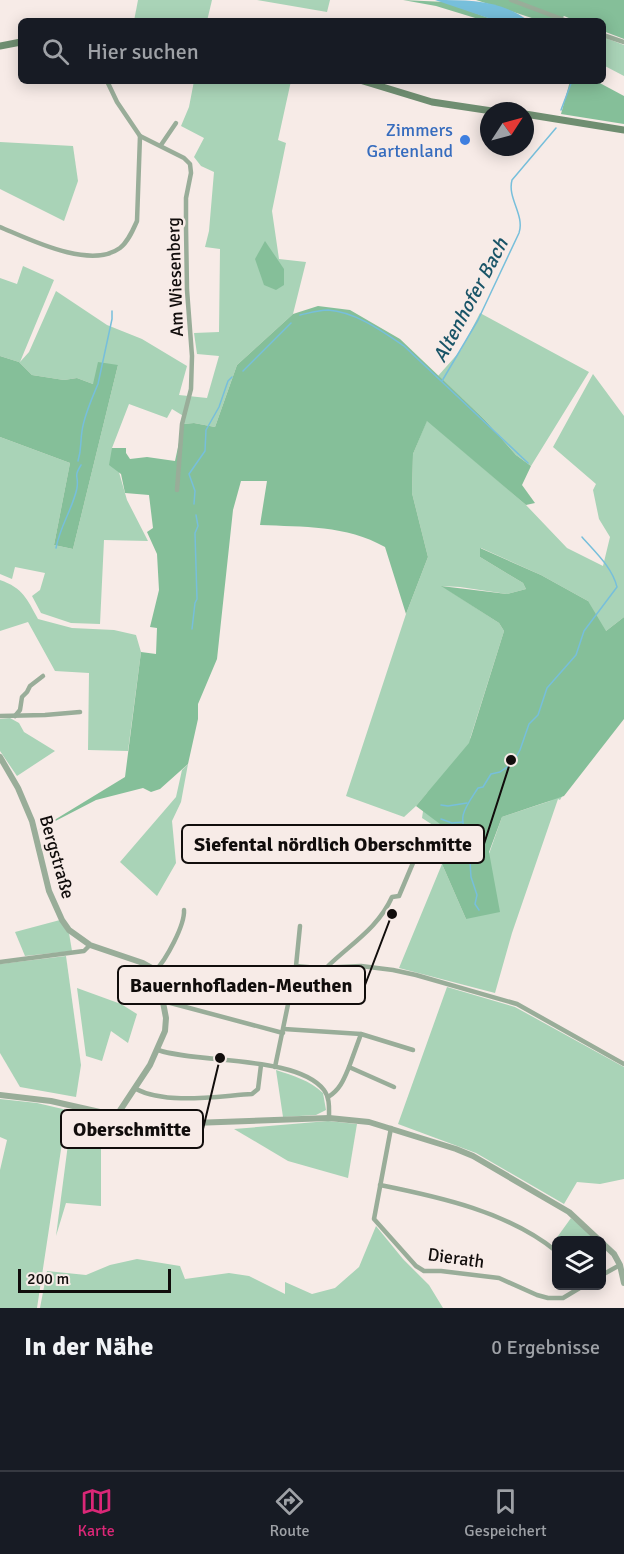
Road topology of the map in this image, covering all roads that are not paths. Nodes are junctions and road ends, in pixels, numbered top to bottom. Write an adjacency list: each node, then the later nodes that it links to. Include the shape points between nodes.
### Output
1 (511, 0): 2 (street)
2 (559, 18)
3 (606, 36): 4 (street)
4 (624, 42)
5 (18, 43): 6 (main road)
6 (0, 46)
7 (108, 84): 13 (street)
8 (373, 84): 9 (main road, via 432,102)
9 (480, 109)
10 (534, 115): 12 (main road)
11 (176, 123): 14 (street)
12 (624, 130)
13 (140, 136): 14 (street, Am Wiesenberg); 15 (street, via 137,221 120,248 106,254 67,253)
14 (161, 145): 16 (street, Am Wiesenberg, via 184,158 191,173 186,198 191,378 182,424)
15 (0, 226)
16 (177, 490)
17 (43, 676): 20 (street, via 22,697)
18 (80, 712): 20 (street)
19 (0, 716): 20 (street)
20 (15, 716)
21 (0, 757): 25 (street, Bergstraße, via 32,822 49,891 62,920)
22 (420, 844): 28 (street, via 399,896 392,897 372,928)
23 (184, 910): 29 (street, via 183,921 162,965)
24 (300, 926): 27 (street)
25 (90, 945): 26 (street, via 84,951); 29 (street, Bergstraße)
26 (0, 962)
27 (296, 966): 28 (street); 31 (street)
28 (328, 966): 35 (street, via 393,970 517,1004)
29 (155, 971): 30 (street)
30 (163, 1001): 31 (street); 33 (street, via 166,1024)
31 (283, 1031): 32 (street); 37 (street)
32 (361, 1034): 34 (street); 38 (street)
33 (158, 1050): 36 (street); 40 (street)
34 (413, 1050)
35 (624, 1064)
36 (261, 1065): 37 (street); 40 (street, via 258,1089 252,1094 187,1098 146,1094)
37 (275, 1067): 42 (street, via 316,1082)
38 (349, 1067): 39 (street); 42 (street, via 342,1083)
39 (394, 1087)
40 (136, 1089): 43 (street)
41 (0, 1095): 43 (street)
42 (328, 1097): 44 (street)
43 (117, 1116): 44 (street, via 165,1124)
44 (329, 1118): 45 (street)
45 (391, 1128): 46 (street, Dierath); 48 (street, via 473,1156 549,1199 606,1244)
46 (380, 1185): 47 (street, via 477,1210 522,1229); 51 (street, Dierath, via 374,1219 424,1271 499,1278 548,1298 563,1298)
47 (552, 1248)
48 (620, 1265): 49 (street); 50 (street)
49 (606, 1273)
50 (624, 1283)
51 (576, 1290)

